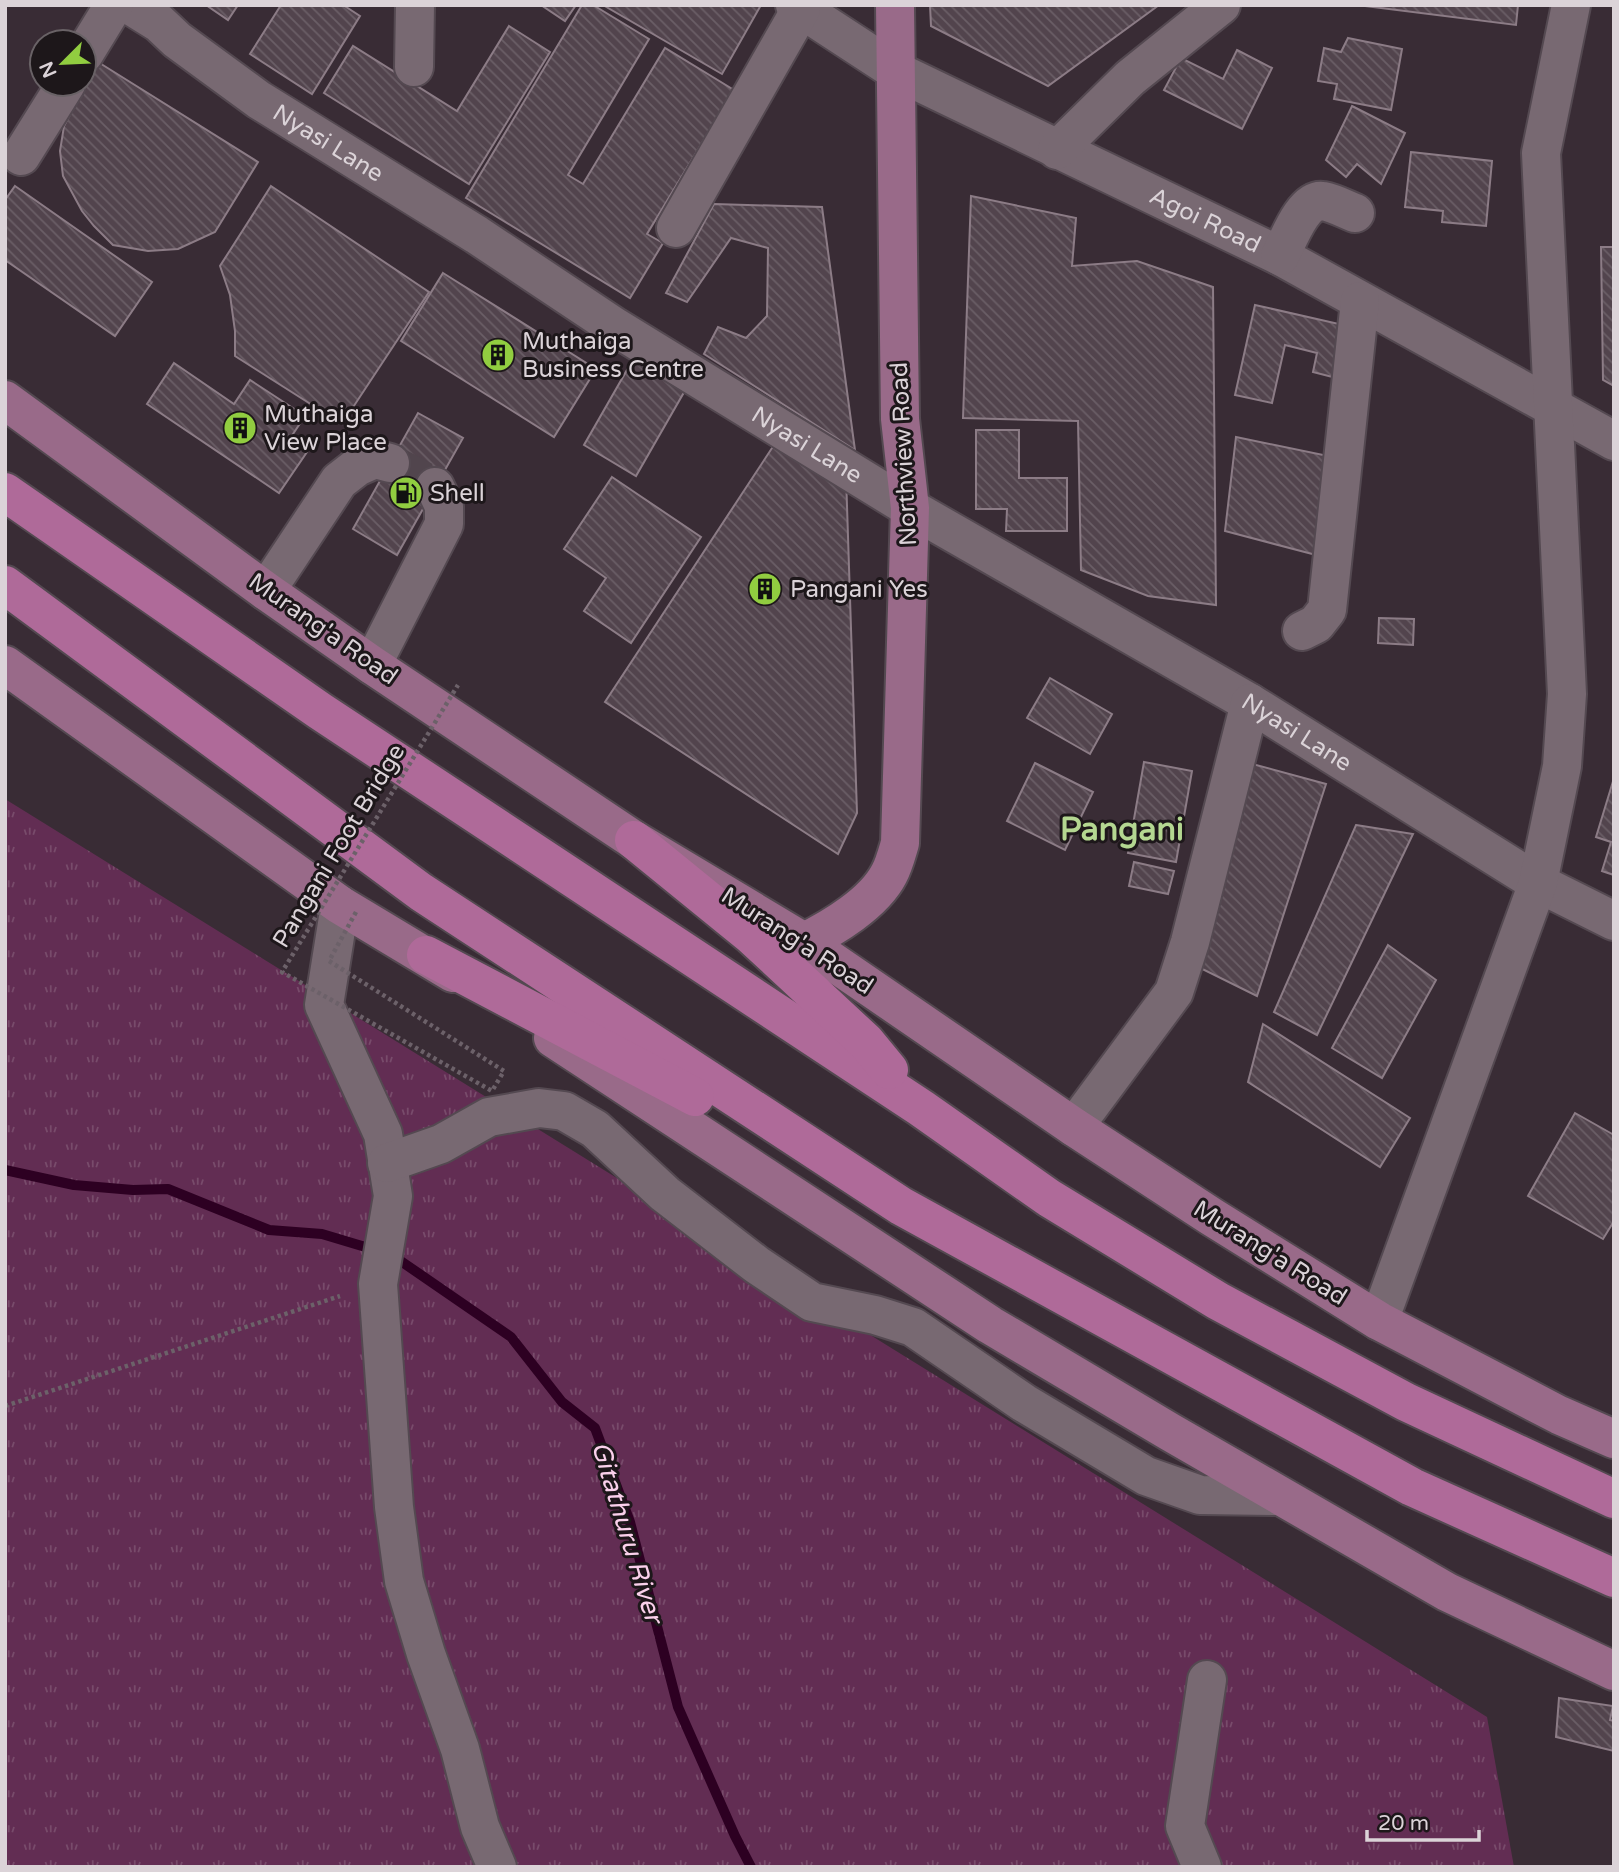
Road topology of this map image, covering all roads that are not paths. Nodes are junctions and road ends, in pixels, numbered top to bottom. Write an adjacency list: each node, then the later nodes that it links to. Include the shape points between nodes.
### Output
1 (114, 5): 8 (street)
2 (130, 5): 24 (street, Nyasi Lane, via 259,100)
3 (415, 5): 9 (street)
4 (895, 5): 10 (main road, Northview Road)
5 (1220, 5): 12 (street, via 1130,78)
6 (1572, 5): 19 (street, via 1542,153)
7 (798, 7): 10 (street, Agoi Road); 15 (street)
8 (98, 31)
9 (414, 67)
10 (896, 71): 12 (street, Agoi Road); 24 (main road, Northview Road, via 900,419)
11 (57, 98): 13 (street)
12 (1057, 150): 16 (street, Agoi Road)
13 (21, 156)
14 (1355, 213): 16 (street, via 1321,201 1312,203)
15 (676, 228)
16 (1280, 256): 17 (street, Agoi Road)
17 (1360, 301): 19 (street, Agoi Road); 27 (street, via 1327,610 1316,624)
18 (5, 400): 26 (main road, Murang'a Road)
19 (1553, 407): 20 (street, Agoi Road); 32 (street, via 1567,694 1562,765)
20 (1614, 441)
21 (390, 463): 26 (street, via 375,459 339,481)
22 (435, 488): 29 (street, via 444,506 444,524)
23 (5, 492): 37 (highway, via 320,711)
24 (910, 508): 30 (street, Nyasi Lane); 35 (main road, Northview Road, via 900,843 889,875 870,897 834,928)
25 (5, 585): 40 (highway, via 421,891)
26 (266, 590): 29 (main road, Murang'a Road)
27 (1301, 631)
28 (5, 664): 33 (main road)
29 (372, 665): 31 (main road, Murang'a Road)
30 (1251, 704): 32 (street, Nyasi Lane); 38 (street, via 1174,992)
31 (634, 840): 35 (main road, Murang'a Road); 37 (highway, via 752,936 866,1042)
32 (1538, 883): 34 (street, Nyasi Lane); 41 (street)
33 (348, 909): 36 (main road); 39 (street, via 324,1005 383,1134)
34 (1614, 921)
35 (804, 942): 38 (main road, Murang'a Road)
36 (426, 955): 40 (highway); 43 (main road, via 990,1325)
37 (921, 1108): 44 (highway, via 1049,1198 1218,1301 1406,1402)
38 (1073, 1127): 41 (main road, Murang'a Road)
39 (390, 1180): 43 (street, via 489,1117 538,1108 564,1111 595,1129 666,1194 812,1302 913,1327 1024,1403 1146,1476 1200,1494); 48 (street, via 377,1284 404,1581 460,1749 480,1827)
40 (901, 1206): 45 (highway, via 1412,1486)
41 (1378, 1321): 42 (main road, Murang'a Road, via 1559,1415)
42 (1612, 1433)
43 (1279, 1496): 46 (main road, via 1447,1592)
44 (1614, 1499)
45 (1614, 1577)
46 (1614, 1671)
47 (1207, 1680): 49 (street, via 1185,1826)
48 (497, 1867)
49 (1202, 1867)

